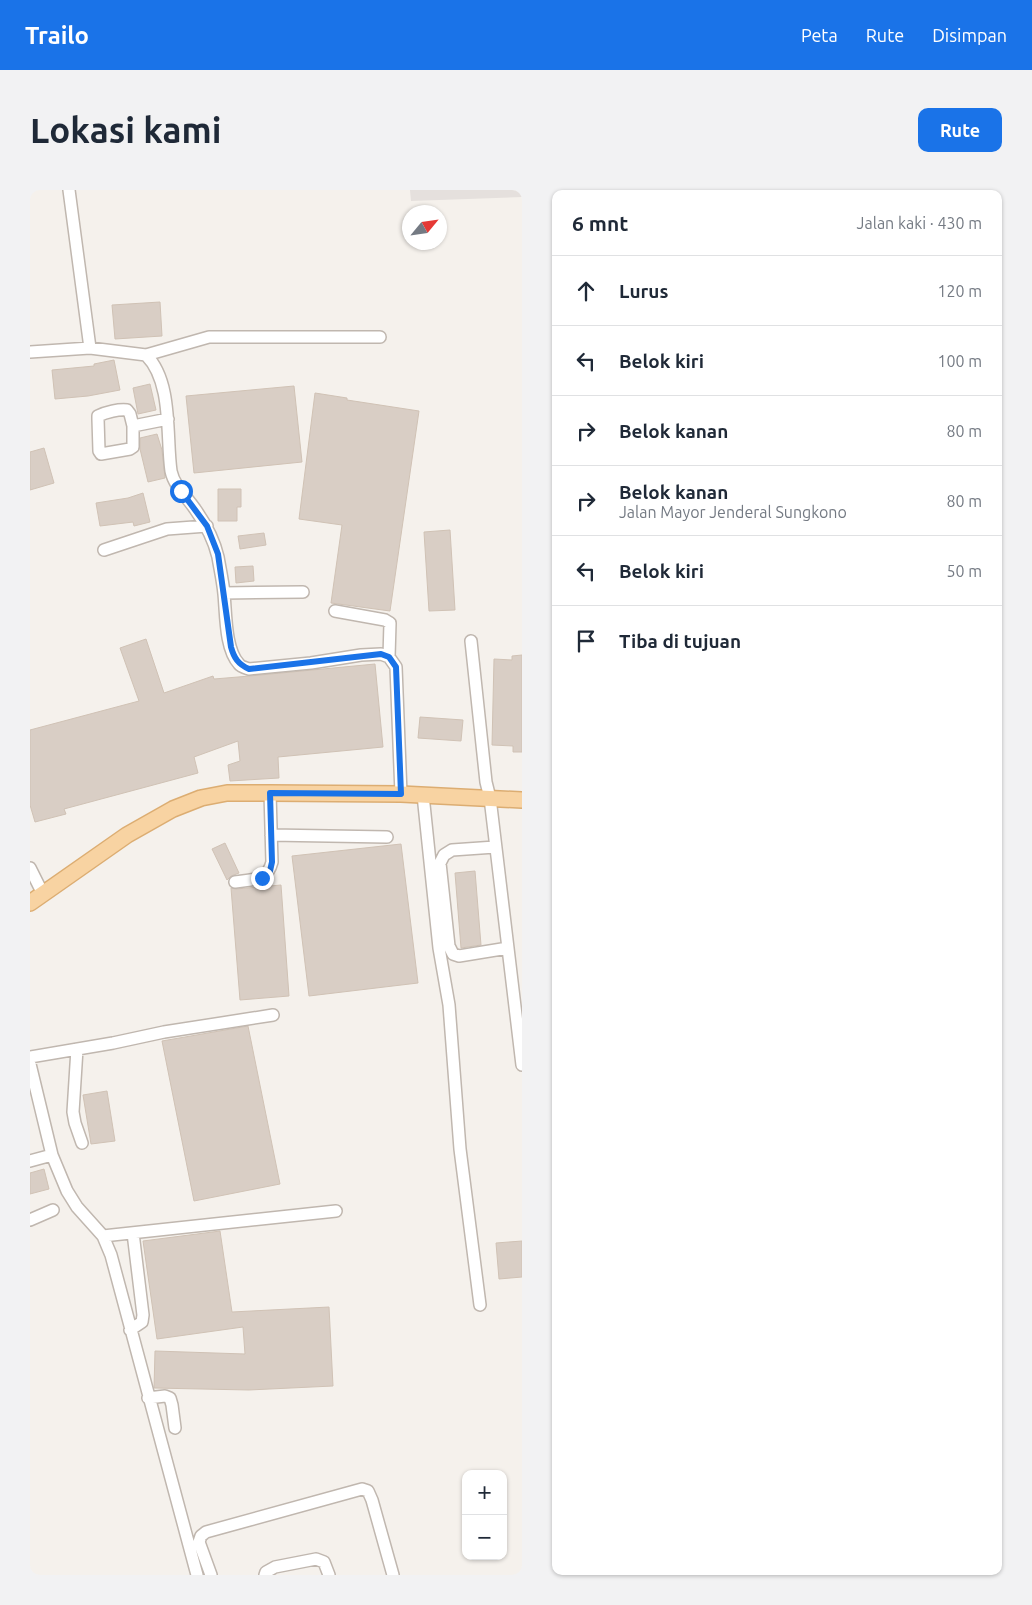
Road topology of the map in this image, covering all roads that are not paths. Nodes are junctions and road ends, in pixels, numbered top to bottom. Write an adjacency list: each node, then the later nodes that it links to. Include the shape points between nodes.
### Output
1 (69, 190): 3 (street)
2 (380, 336): 5 (street, via 209,337)
3 (90, 348): 4 (street); 5 (street)
4 (30, 352)
5 (146, 355): 6 (street, via 159,373)
6 (168, 419): 7 (street); 8 (street, via 172,473)
7 (133, 426)
8 (207, 526): 9 (street, via 167,529); 11 (street, via 218,554)
9 (104, 550)
10 (302, 592): 11 (street)
11 (224, 593): 14 (street, via 233,655 240,665 249,669 361,655)
12 (335, 611): 14 (street, via 390,623)
13 (471, 642): 18 (street)
14 (389, 657): 16 (street, via 396,667)
15 (270, 793): 16 (main road); 20 (street); 25 (main road, via 227,793 200,798 173,809 127,835)
16 (401, 794): 17 (main road)
17 (423, 795): 18 (main road); 43 (street, via 439,948 449,1005 460,1150)
18 (490, 798): 19 (main road); 22 (street)
19 (522, 800)
20 (271, 835): 21 (street); 24 (street, via 270,871 262,878)
21 (387, 837)
22 (495, 847): 27 (street); 27 (street, via 452,850 440,862 449,946 453,954 460,956)
23 (30, 868): 25 (street)
24 (235, 882)
25 (44, 894): 26 (main road)
26 (30, 903)
27 (508, 948): 32 (street)
28 (274, 1015): 29 (street)
29 (78, 1048): 30 (street); 33 (street, via 73,1112)
30 (30, 1057)
31 (30, 1064): 34 (street)
32 (522, 1065)
33 (82, 1143)
34 (52, 1155): 35 (street); 40 (street, via 77,1207)
35 (30, 1161)
36 (53, 1210): 38 (street)
37 (336, 1211): 39 (street)
38 (30, 1220)
39 (133, 1233): 40 (street); 41 (street)
40 (103, 1236): 42 (street)
41 (138, 1282): 42 (street); 44 (street, via 142,1322)
42 (119, 1290): 44 (street)
43 (480, 1305)
44 (130, 1330): 45 (street)
45 (148, 1398): 46 (street, via 170,1398); 47 (street)
46 (175, 1428)
47 (197, 1575)
48 (211, 1575): 51 (street, via 199,1542 206,1532 362,1489 368,1491 372,1500)
49 (265, 1575): 50 (street, via 275,1567 316,1559 324,1562)
50 (329, 1575)
51 (393, 1575)

